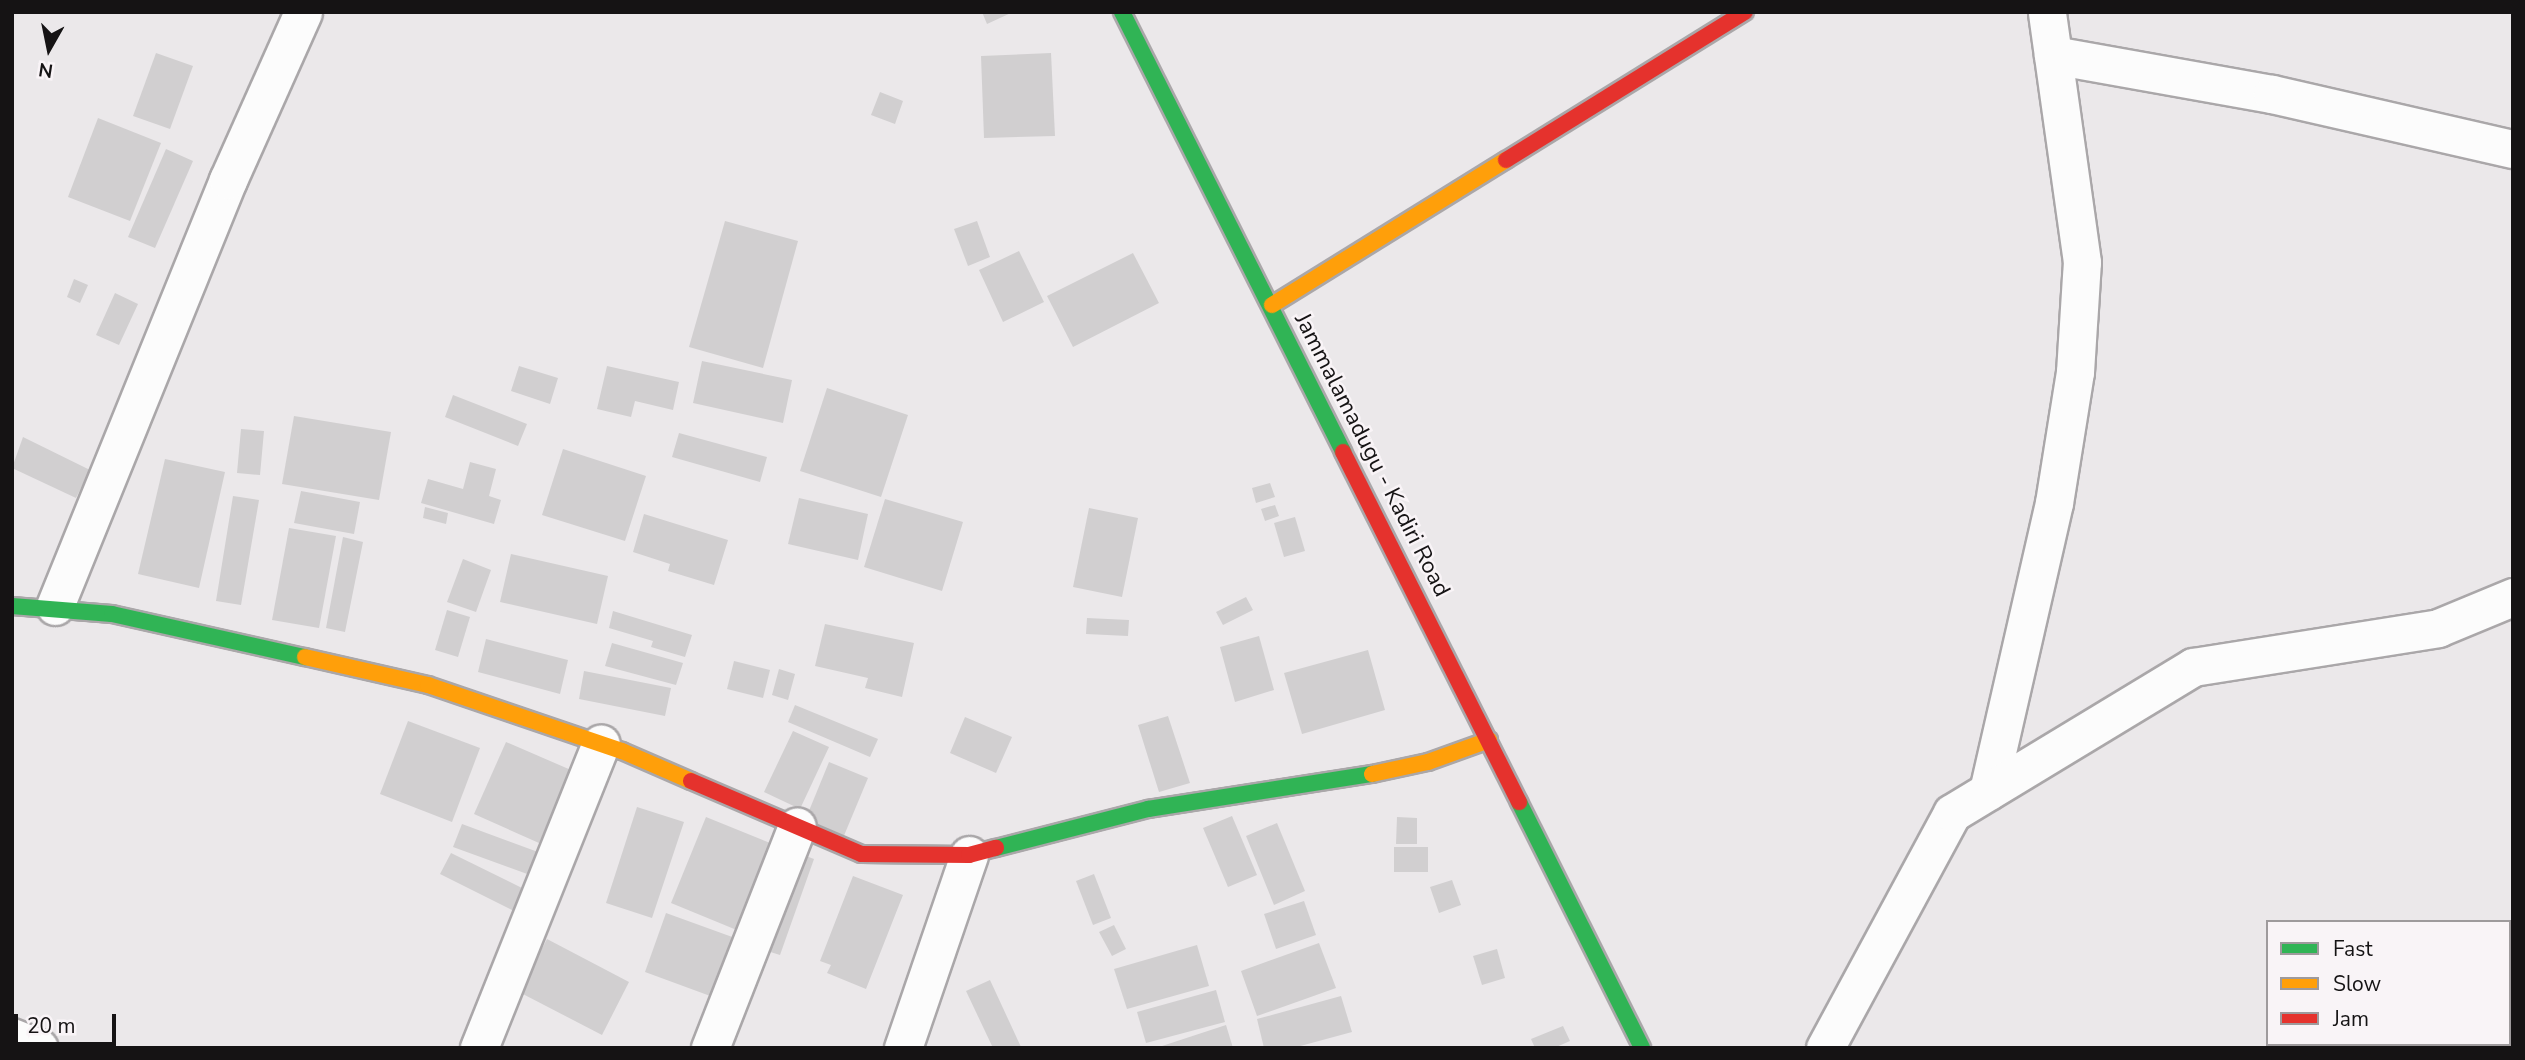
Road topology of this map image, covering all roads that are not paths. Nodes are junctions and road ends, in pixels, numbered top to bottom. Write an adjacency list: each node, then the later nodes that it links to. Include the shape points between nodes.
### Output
1 (303, 12): 10 (street, via 228,180)
2 (1122, 12): 7 (main road)
3 (1745, 12): 7 (main road, Jammalamadugu - Kadiri Road)
4 (2047, 12): 5 (street)
5 (2053, 55): 6 (street, via 2272,93); 13 (street, via 2082,262 2075,372 2054,503)
6 (2513, 149)
7 (1272, 305): 11 (main road, Jammalamadugu - Kadiri Road)
8 (2513, 597): 13 (street, via 2438,628 2193,667)
9 (12, 606): 10 (main road)
10 (55, 606): 12 (main road, via 112,614 428,685)
11 (1489, 740): 15 (main road, via 1428,762 1334,783 1148,808); 21 (main road, Jammalamadugu - Kadiri Road)
12 (601, 743): 14 (main road); 18 (street)
13 (1988, 791): 22 (street, via 1952,813)
14 (797, 826): 15 (main road, via 861,854); 19 (street)
15 (969, 855): 20 (street)
16 (12, 1037): 17 (street)
17 (39, 1048)
18 (479, 1048)
19 (710, 1048)
20 (904, 1048)
21 (1642, 1048)
22 (1825, 1048)

